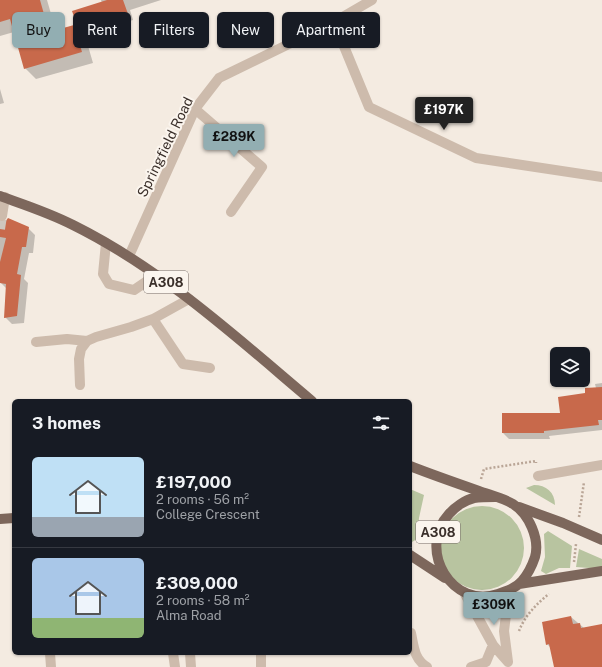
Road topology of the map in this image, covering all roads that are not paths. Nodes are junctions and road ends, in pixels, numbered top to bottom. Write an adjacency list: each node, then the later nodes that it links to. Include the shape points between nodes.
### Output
1 (372, 0): 2 (street, Springfield Road)
2 (351, 12)
3 (282, 47): 5 (street, Springfield Road, via 219,78)
4 (345, 48): 6 (street, via 369,107 476,158)
5 (195, 109): 8 (street, via 262,168); 11 (street, Springfield Road)
6 (602, 177)
7 (2, 196): 9 (street); 10 (main road, A308, via 73,225)
8 (231, 212)
9 (2, 216)
10 (106, 243): 11 (main road, A308); 12 (street, via 103,274 109,284 134,290)
11 (129, 256): 12 (main road, A308)
12 (156, 275): 13 (main road, A308)
13 (189, 298): 14 (street); 19 (main road, A308)
14 (153, 319): 15 (street); 17 (street, via 183,364)
15 (87, 341): 16 (street, via 67,339); 18 (street, via 81,349 79,359)
16 (36, 342)
17 (210, 368)
18 (80, 385)
19 (310, 399)
20 (602, 465): 22 (street)
21 (412, 467): 23 (main road, A308)
22 (538, 476)
23 (495, 497): 24 (main road, A308); 30 (main road, A308, via 473,498 455,507 443,520 438,532 436,549 439,565)
24 (514, 505): 27 (main road, A308); 31 (main road, A308, via 533,529 536,546 529,573)
25 (12, 518): 26 (main road)
26 (0, 519)
27 (602, 540)
28 (412, 556): 30 (main road, A308)
29 (602, 571): 31 (main road, A308)
30 (448, 580): 33 (main road, A308)
31 (519, 584): 32 (main road, A308)
32 (509, 591): 33 (main road, A308, via 481,597); 40 (street, via 504,631)
33 (464, 592): 35 (street)
34 (412, 638): 45 (street, via 416,657)
35 (493, 645): 40 (street); 46 (street, via 486,662)
36 (50, 655): 41 (street)
37 (173, 655): 42 (street)
38 (190, 655): 43 (street)
39 (261, 655): 44 (street)
40 (508, 664)
41 (51, 667)
42 (175, 667)
43 (191, 667)
44 (261, 667)
45 (427, 667)
46 (471, 667)

